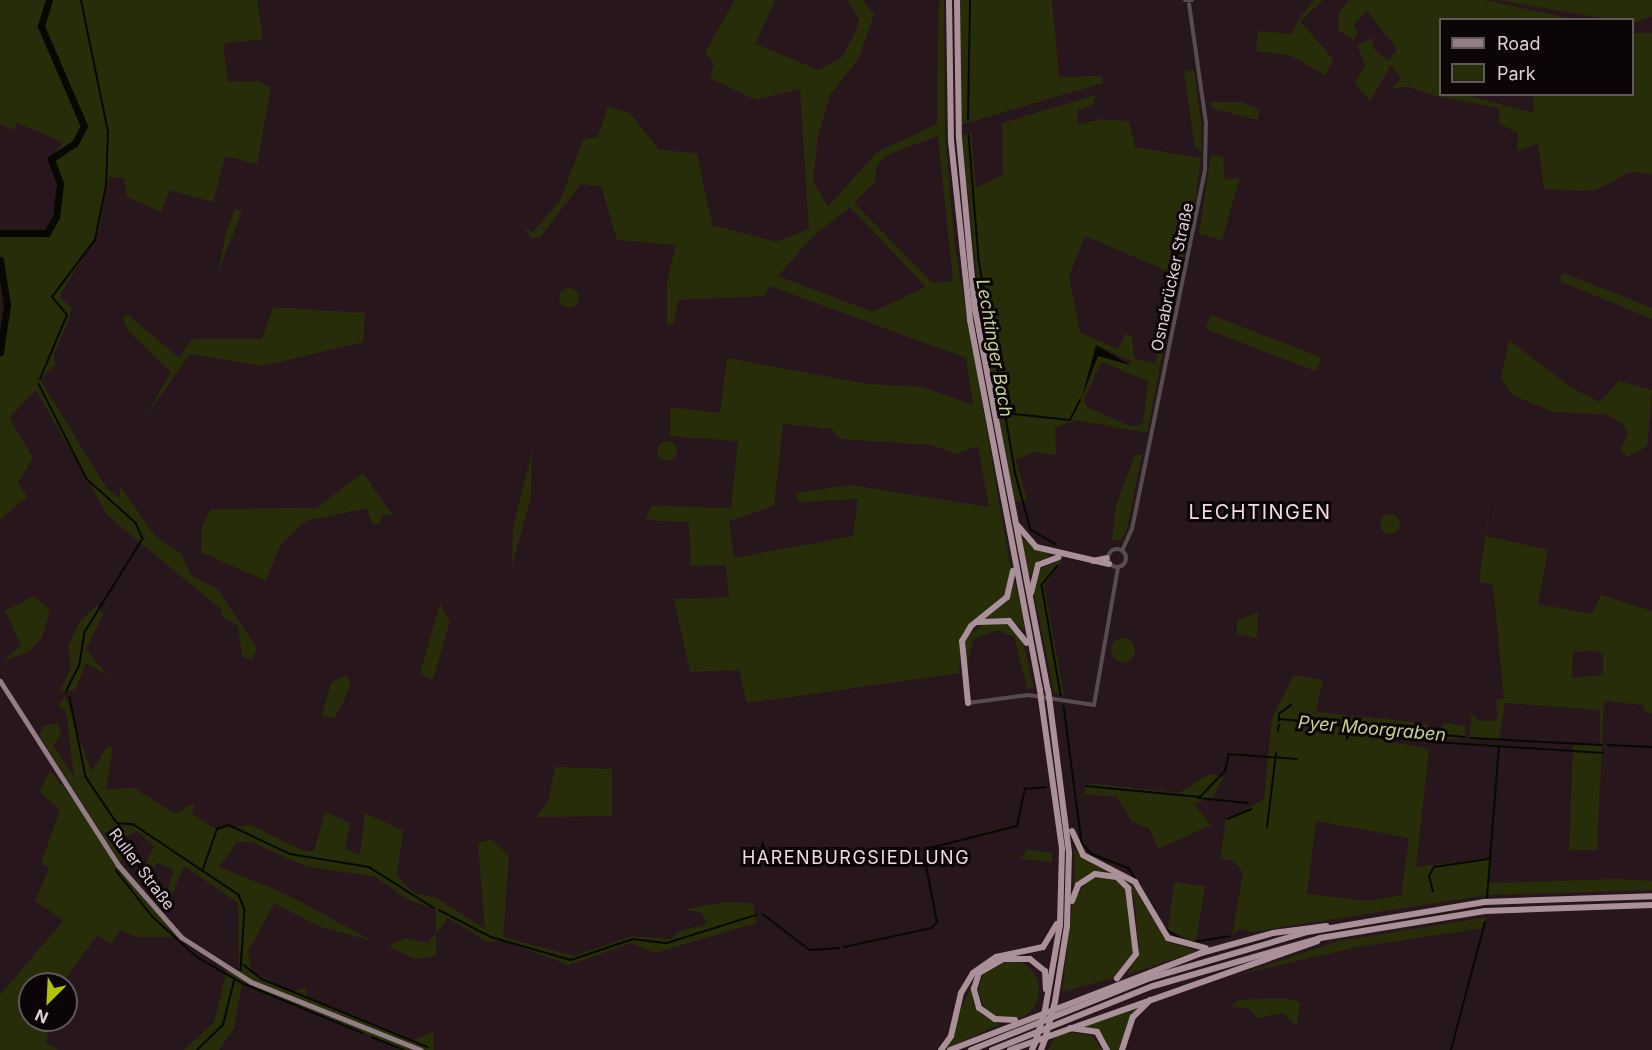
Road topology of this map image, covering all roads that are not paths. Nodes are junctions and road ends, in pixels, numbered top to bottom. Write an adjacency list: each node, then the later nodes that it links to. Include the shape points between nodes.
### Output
1 (949, 0): 6 (highway, via 951,141 970,320)
2 (957, 0): 4 (highway, via 958,121 975,309)
3 (1189, 1): 5 (street, Osnabrücker Straße, via 1206,123 1205,169 1132,529)
4 (1009, 497): 7 (highway, via 1024,537); 10 (highway)
5 (1122, 550): 8 (street, via 1111,550); 9 (street, via 1126,561)
6 (1013, 553): 11 (highway, via 1010,592); 13 (highway)
7 (1063, 556): 8 (highway); 10 (highway, via 1038,565)
8 (1108, 561): 9 (street)
9 (1118, 568): 14 (street, via 1094,705 1028,695)
10 (1030, 603): 15 (highway, bridge)
11 (974, 623): 13 (highway, via 1001,618 1020,629); 14 (highway, via 961,647)
12 (0, 681): 29 (main road, Ruller Straße, via 118,865 181,938 251,982)
13 (1039, 689): 19 (highway, bridge, via 1062,835)
14 (968, 703)
15 (1065, 791): 18 (highway); 22 (highway, via 1073,840 1083,855 1129,875 1159,928 1173,942)
16 (1652, 896): 20 (highway, via 1484,902)
17 (1652, 905): 21 (highway, via 1485,911)
18 (1068, 910): 23 (highway, via 1078,885 1095,874 1117,877 1128,888 1136,954 1130,969); 35 (highway, bridge, via 1055,1002)
19 (1061, 912): 25 (highway); 30 (highway, via 1043,947 996,957 973,973 959,997 954,1029)
20 (1331, 927): 22 (highway, via 1309,926); 32 (highway, via 1150,978)
21 (1320, 939): 24 (highway); 33 (highway, via 1153,986)
22 (1219, 947): 23 (highway)
23 (1105, 986): 26 (highway)
24 (1157, 994): 27 (highway); 37 (highway, via 1136,1011)
25 (1045, 1008): 26 (highway, via 1047,978 1036,962 1013,958 985,968 974,989 979,1008 995,1019); 28 (highway, bridge)
26 (1027, 1018): 31 (highway)
27 (1058, 1029): 34 (highway); 36 (highway, via 1091,1029)
28 (1033, 1046)
29 (421, 1050)
30 (940, 1050)
31 (950, 1050)
32 (971, 1050)
33 (992, 1050)
34 (1010, 1050)
35 (1041, 1050)
36 (1107, 1050)
37 (1122, 1050)

